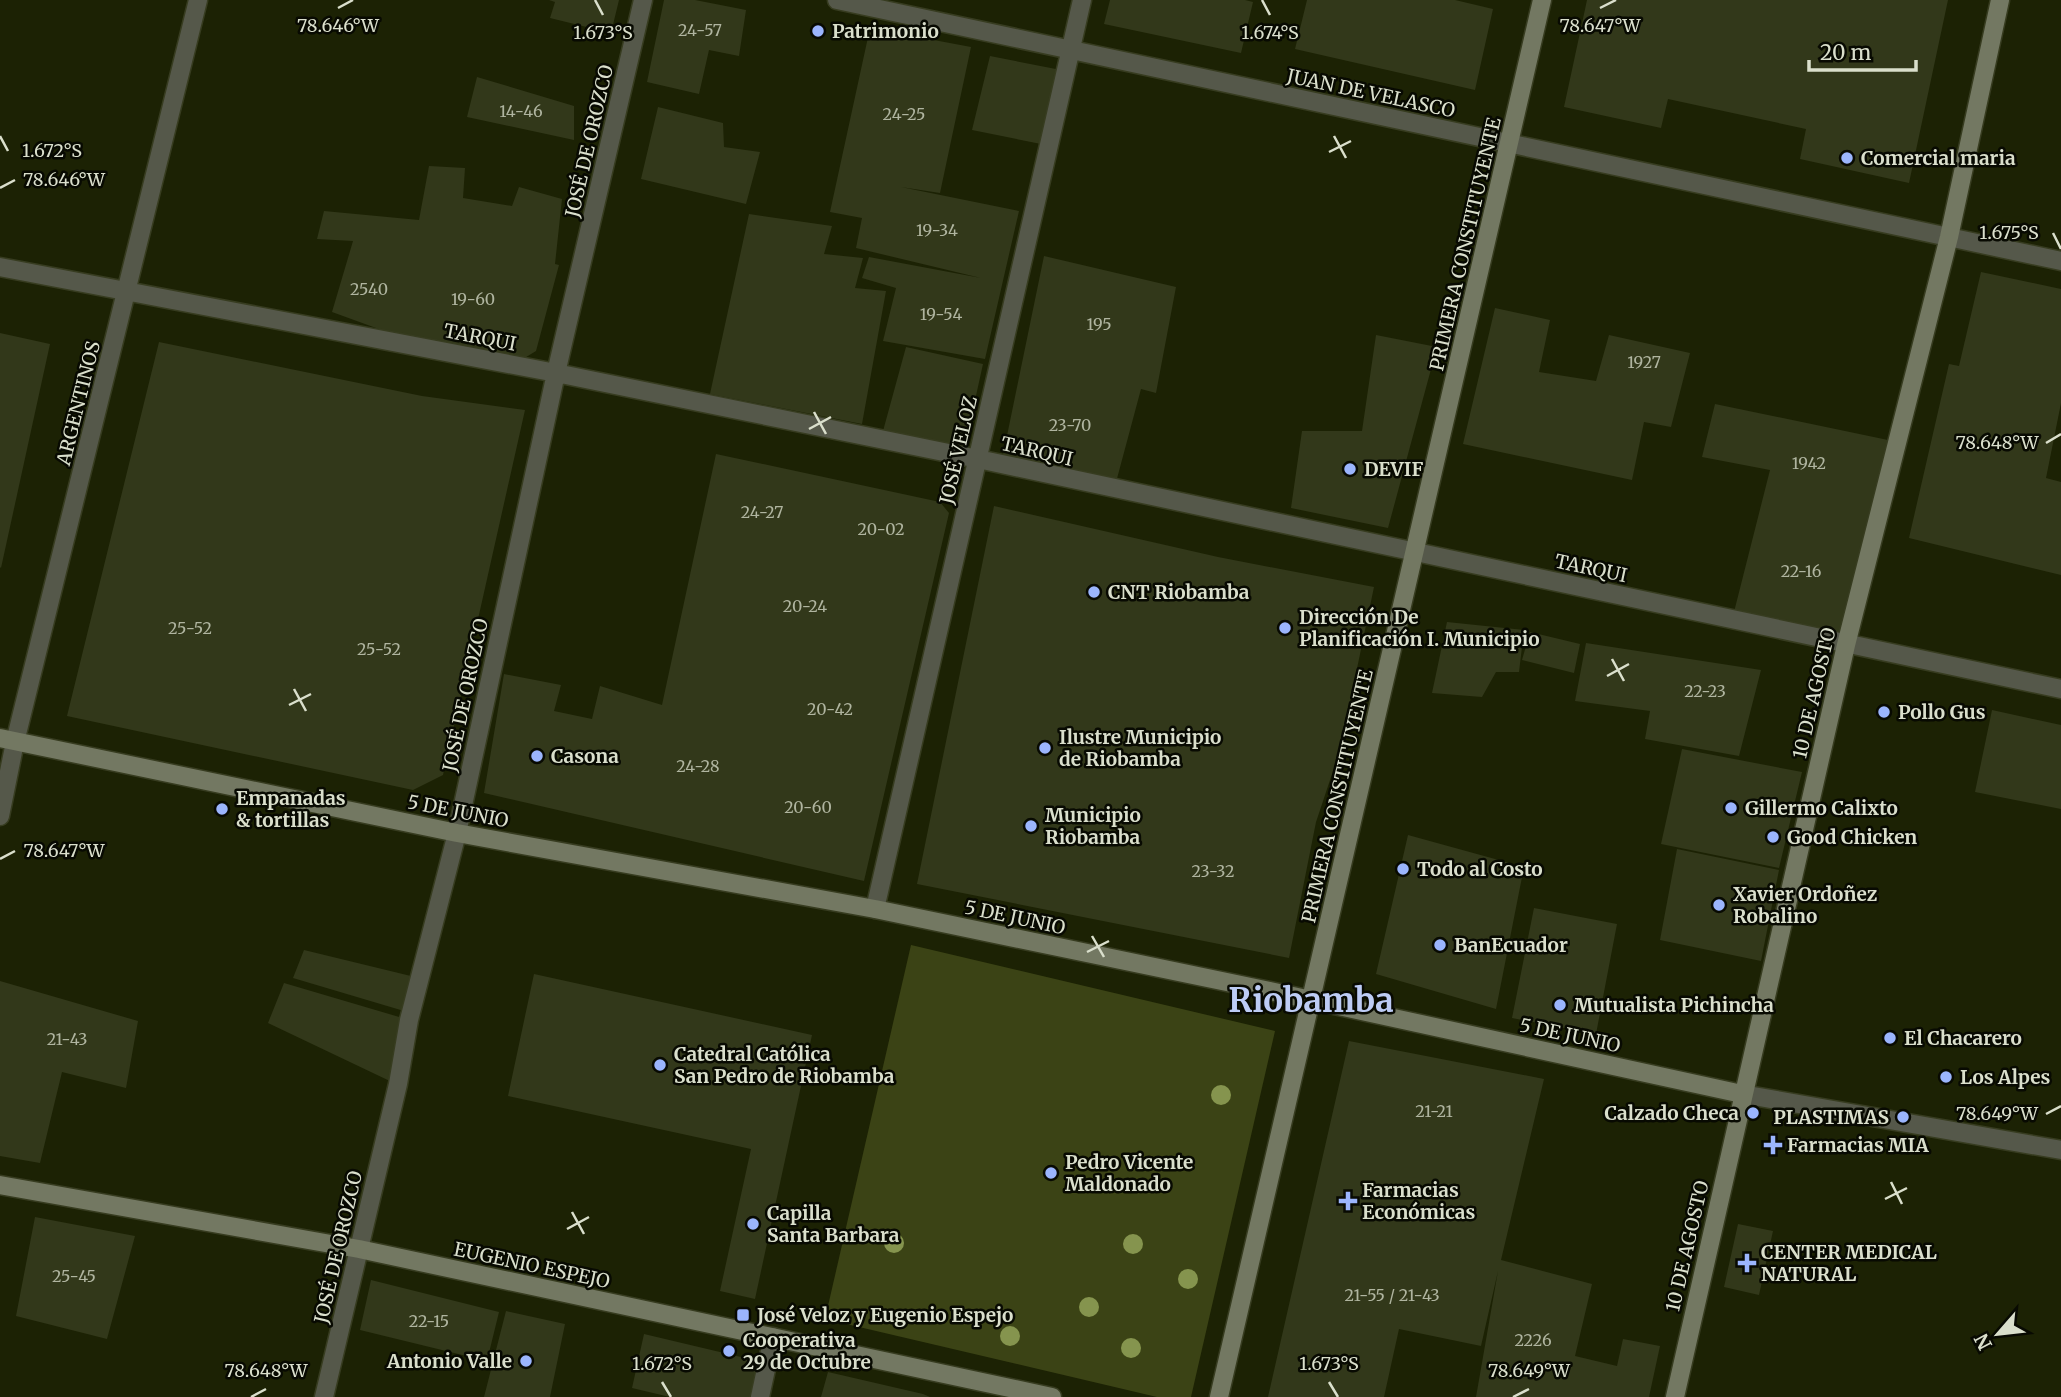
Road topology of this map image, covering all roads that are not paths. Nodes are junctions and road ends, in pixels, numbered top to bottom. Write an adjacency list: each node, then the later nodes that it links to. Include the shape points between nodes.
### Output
1 (198, 0): 12 (street, ARGENTINOS)
2 (643, 0): 13 (street, JOSÉ DE OROZCO)
3 (837, 0): 7 (street, JUAN DE VELASCO)
4 (1082, 0): 7 (street, JOSÉ VELOZ)
5 (1542, 0): 8 (main road, PRIMERA CONSTITUYENTE)
6 (2000, 0): 9 (main road, 10 DE AGOSTO)
7 (1071, 50): 8 (street, JUAN DE VELASCO); 14 (street, JOSÉ VELOZ)
8 (1510, 144): 9 (street, JUAN DE VELASCO); 15 (main road, PRIMERA CONSTITUYENTE)
9 (1949, 237): 10 (street, JUAN DE VELASCO); 16 (main road, 10 DE AGOSTO)
10 (2061, 261)
11 (0, 267): 12 (street, TARQUI)
12 (127, 291): 13 (street, TARQUI); 18 (street, ARGENTINOS)
13 (556, 373): 14 (street, TARQUI); 20 (street, JOSÉ DE OROZCO)
14 (978, 459): 15 (street, TARQUI); 21 (street, JOSÉ VELOZ)
15 (1415, 552): 16 (street, TARQUI); 22 (main road, PRIMERA CONSTITUYENTE)
16 (1846, 645): 17 (street, TARQUI); 23 (main road, 10 DE AGOSTO)
17 (2061, 689)
18 (8, 740): 19 (street, ARGENTINOS); 20 (main road, 5 DE JUNIO)
19 (0, 816)
20 (457, 832): 21 (main road, 5 DE JUNIO); 26 (street, JOSÉ DE OROZCO)
21 (876, 909): 22 (main road, 5 DE JUNIO)
22 (1312, 999): 23 (main road, 5 DE JUNIO); 31 (main road, PRIMERA CONSTITUYENTE)
23 (1742, 1094): 24 (street, 5 DE JUNIO); 32 (main road, 10 DE AGOSTO)
24 (2061, 1150)
25 (0, 1185): 26 (main road, EUGENIO ESPEJO)
26 (359, 1249): 27 (main road, EUGENIO ESPEJO); 28 (street, JOSÉ DE OROZCO)
27 (773, 1338): 29 (street); 30 (main road, EUGENIO ESPEJO)
28 (324, 1397)
29 (760, 1397)
30 (1052, 1397)
31 (1219, 1397)
32 (1675, 1397)

